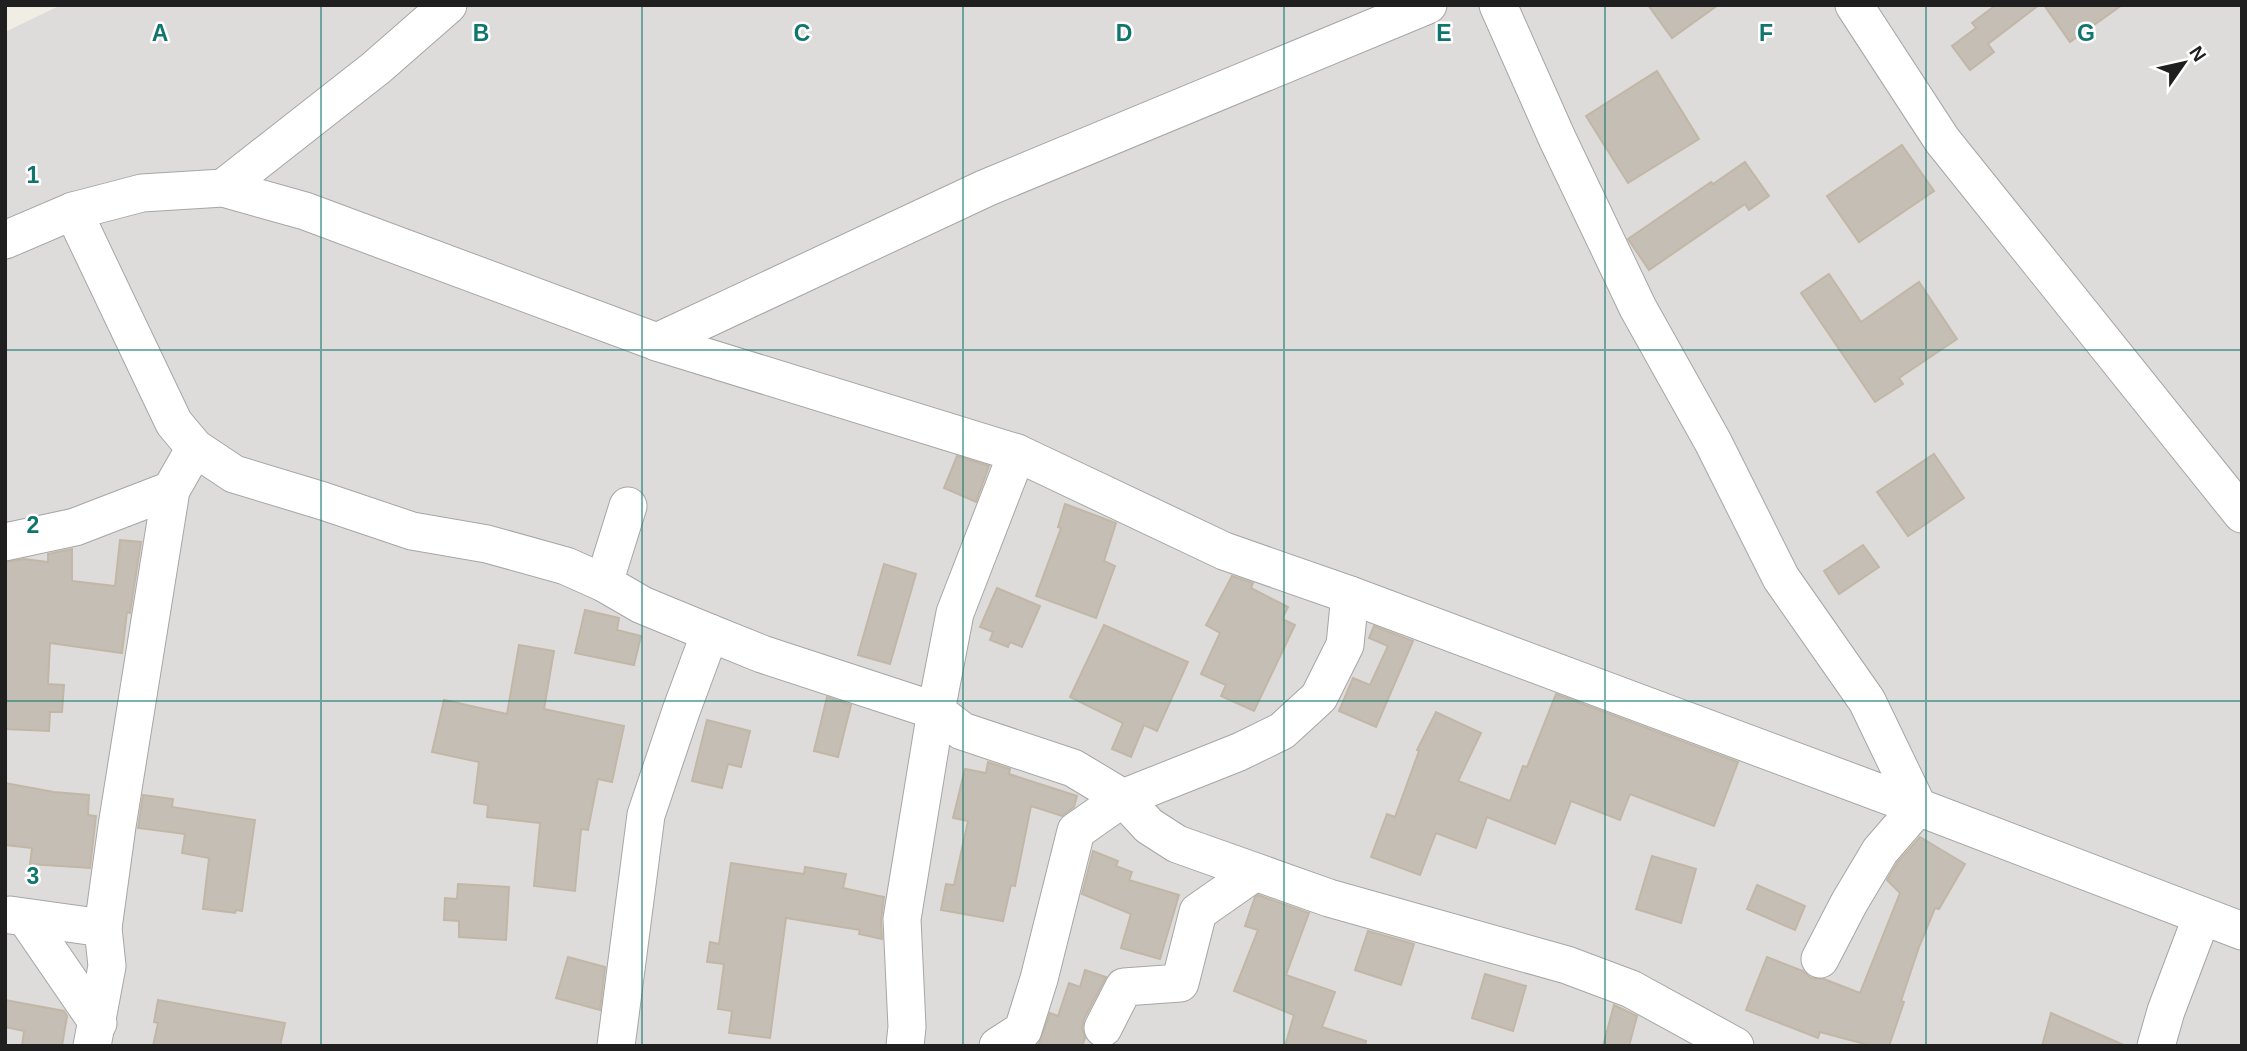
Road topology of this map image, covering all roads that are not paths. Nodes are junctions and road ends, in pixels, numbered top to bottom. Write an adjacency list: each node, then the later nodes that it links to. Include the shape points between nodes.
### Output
1 (448, 5): 5 (street)
2 (1428, 5): 8 (street, via 986,188)
3 (1498, 5): 20 (street, via 1638,308 1713,442 1781,578 1867,701)
4 (1854, 5): 13 (street, via 1942,140)
5 (223, 188): 6 (street, via 142,193); 8 (street, via 304,211)
6 (73, 211): 7 (street); 9 (street, via 174,423)
7 (5, 240)
8 (657, 342): 10 (street)
9 (195, 448): 11 (street); 15 (street, via 234,474 412,531 487,544 566,566)
10 (1017, 453): 16 (street, via 1224,551); 18 (street, via 955,612)
11 (171, 490): 14 (street, via 75,527); 24 (street)
12 (628, 506): 15 (street)
13 (2242, 514)
14 (5, 542)
15 (604, 583): 17 (street, via 642,605)
16 (1350, 595): 19 (street, via 1345,645 1319,697 1282,731); 20 (street)
17 (710, 633): 18 (street); 29 (street, via 646,815)
18 (936, 711): 19 (street, via 962,731 1073,768); 30 (street, via 902,919)
19 (1123, 798): 21 (street, via 1149,826 1177,844); 31 (street, via 1076,831 1023,1030)
20 (1918, 807): 23 (street); 26 (street, via 1880,851)
21 (1255, 872): 27 (street, via 1198,912 1180,983 1124,987); 32 (street, via 1329,898 1580,970 1631,989)
22 (16, 916): 24 (street); 28 (street)
23 (2202, 916): 25 (street); 33 (street)
24 (103, 928): 28 (street, via 107,966)
25 (2242, 931)
26 (1820, 958)
27 (1103, 1028)
28 (95, 1034)
29 (616, 1046)
30 (905, 1046)
31 (998, 1046)
32 (1735, 1046)
33 (2157, 1046)

